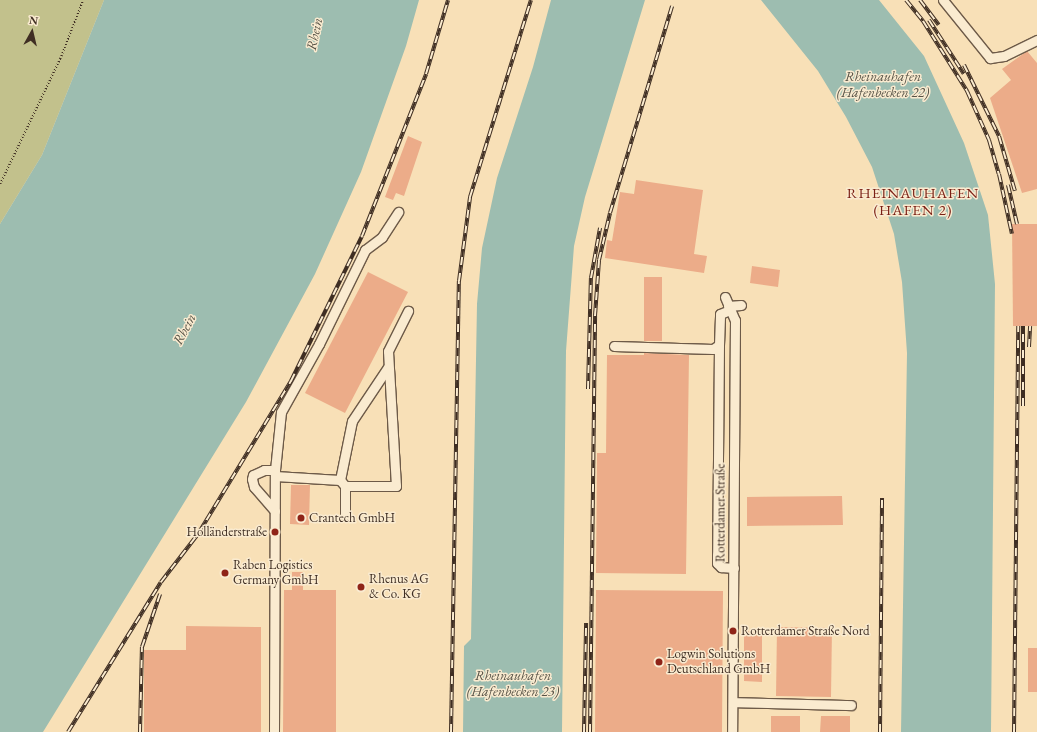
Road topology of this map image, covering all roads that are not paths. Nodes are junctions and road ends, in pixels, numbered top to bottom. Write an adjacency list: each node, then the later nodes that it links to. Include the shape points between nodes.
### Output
1 (943, 0): 2 (street, via 990,58 1004,56)
2 (1037, 40)
3 (398, 212): 11 (street, via 382,237 365,250 319,344 281,412)
4 (725, 297): 6 (street, Rotterdamer Straße)
5 (741, 305): 6 (street)
6 (729, 308): 8 (street, via 720,314); 15 (street, Rotterdamer Straße, via 734,320)
7 (408, 311): 10 (street, via 388,351)
8 (719, 345): 9 (street, via 713,350); 15 (street, via 717,563 721,567)
9 (614, 346)
10 (388, 367): 12 (street, via 352,421); 12 (street, via 396,486)
11 (275, 473): 12 (street); 13 (street); 13 (street, via 264,470 252,479 254,487)
12 (343, 483): 14 (street)
13 (275, 511): 18 (street)
14 (345, 515)
15 (734, 568): 16 (street, Rotterdamer Straße)
16 (733, 702): 17 (street); 19 (street, Rotterdamer Straße)
17 (851, 705)
18 (274, 732)
19 (732, 732)

